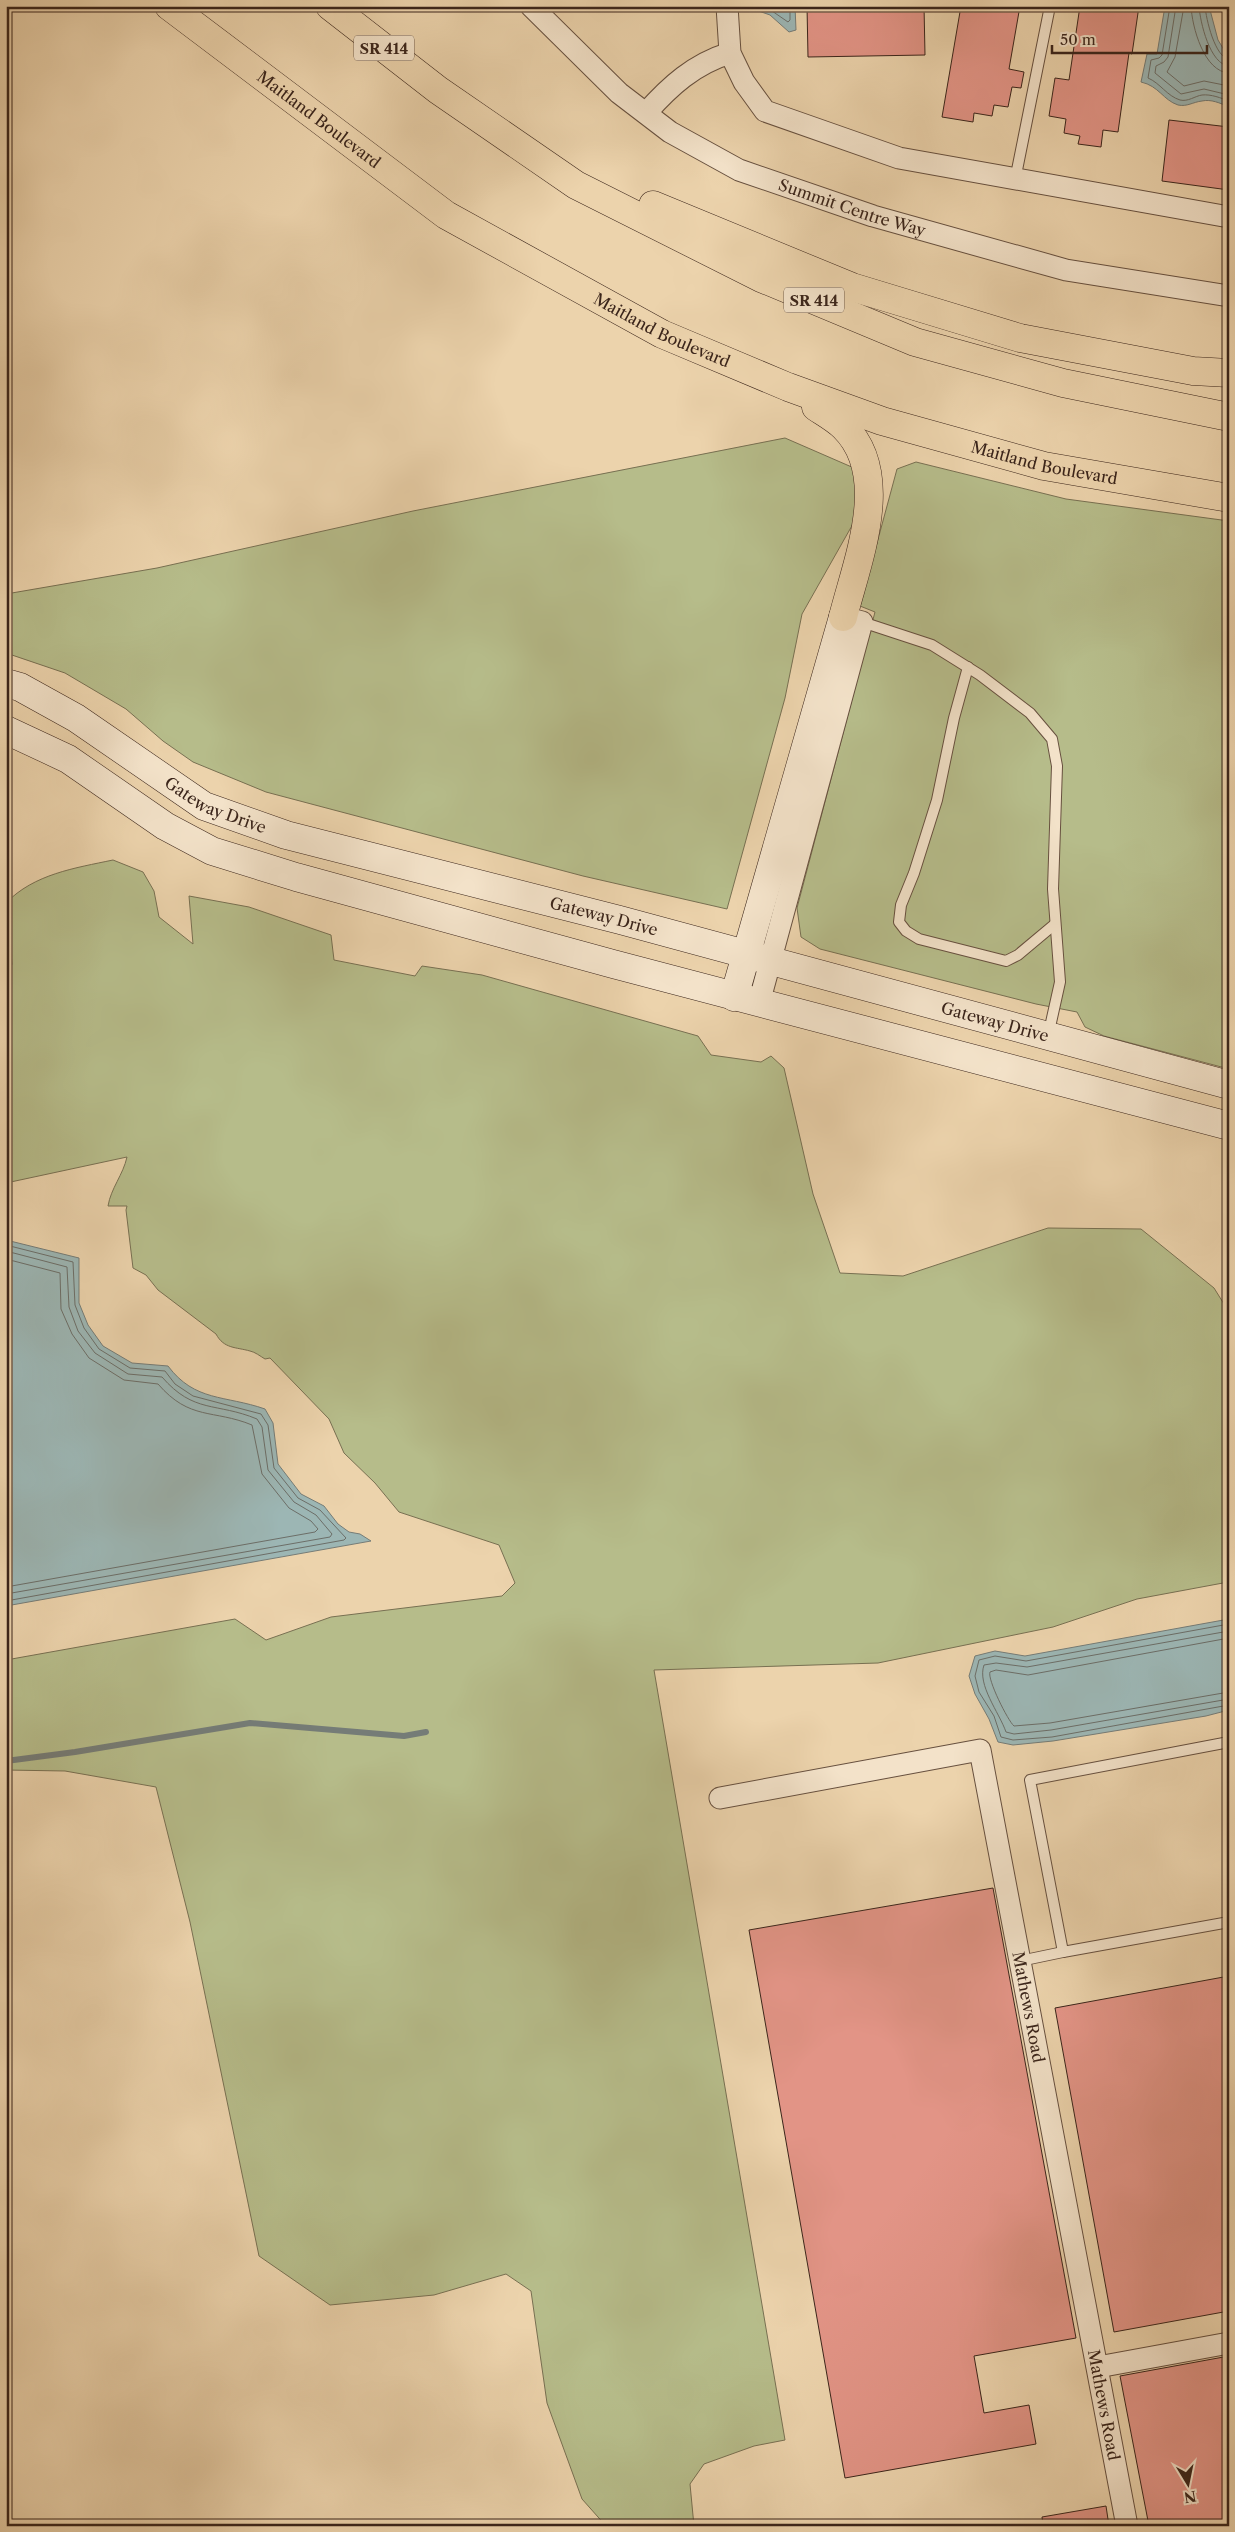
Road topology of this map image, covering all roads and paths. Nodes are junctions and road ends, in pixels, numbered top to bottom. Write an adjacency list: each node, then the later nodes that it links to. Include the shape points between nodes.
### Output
1 (169, 6): 13 (highway, Maitland Boulevard, via 446,215 662,334)
2 (330, 6): 7 (highway, SR 414)
3 (530, 6): 8 (street, Summit Centre Way, via 619,92)
4 (727, 6): 6 (street)
5 (1050, 6): 9 (lane)
6 (730, 53): 8 (street, via 713,58 684,74); 9 (street, via 744,82 765,111 900,158)
7 (438, 90): 12 (highway, via 641,200 852,287 1020,338 1193,371); 14 (highway, SR 414, via 576,185 761,278 906,338 1063,383)
8 (646, 113): 11 (street, Summit Centre Way, via 670,132 739,170 873,216 1066,270)
9 (1016, 180): 10 (street)
10 (1229, 217)
11 (1229, 296)
12 (1229, 373)
13 (788, 387): 15 (highway, Maitland Boulevard, via 882,421 1044,466); 16 (highway, via 845,427 860,451 870,486 869,518)
14 (1229, 417)
15 (1229, 498)
16 (853, 619): 17 (lane, via 932,644); 23 (street)
17 (968, 667): 22 (lane, via 1030,713 1052,739 1057,766 1053,847); 22 (lane, via 938,800 901,905 900,922 906,931 919,938 1006,961)
18 (6, 683): 20 (street, Gateway Drive, via 20,687 76,718)
19 (6, 730): 21 (street, via 68,759)
20 (142, 763): 21 (street); 23 (street, Gateway Drive, via 204,806 286,835)
21 (119, 794): 24 (street, via 165,826 212,851 296,877)
22 (1055, 924): 25 (lane, via 1060,982)
23 (758, 958): 24 (street); 25 (street, Gateway Drive)
24 (747, 1000): 27 (street)
25 (1048, 1036): 26 (street, Gateway Drive)
26 (1229, 1085)
27 (1229, 1126)
28 (1229, 1742): 31 (lane, via 1030,1780)
29 (720, 1798): 32 (street, Mathews Road, via 980,1750)
30 (1229, 1922): 31 (lane)
31 (1063, 1952): 32 (lane)
32 (1020, 1961): 34 (street, Mathews Road)
33 (1229, 2343): 34 (street)
34 (1098, 2368): 35 (street, Mathews Road)
35 (1127, 2526)

